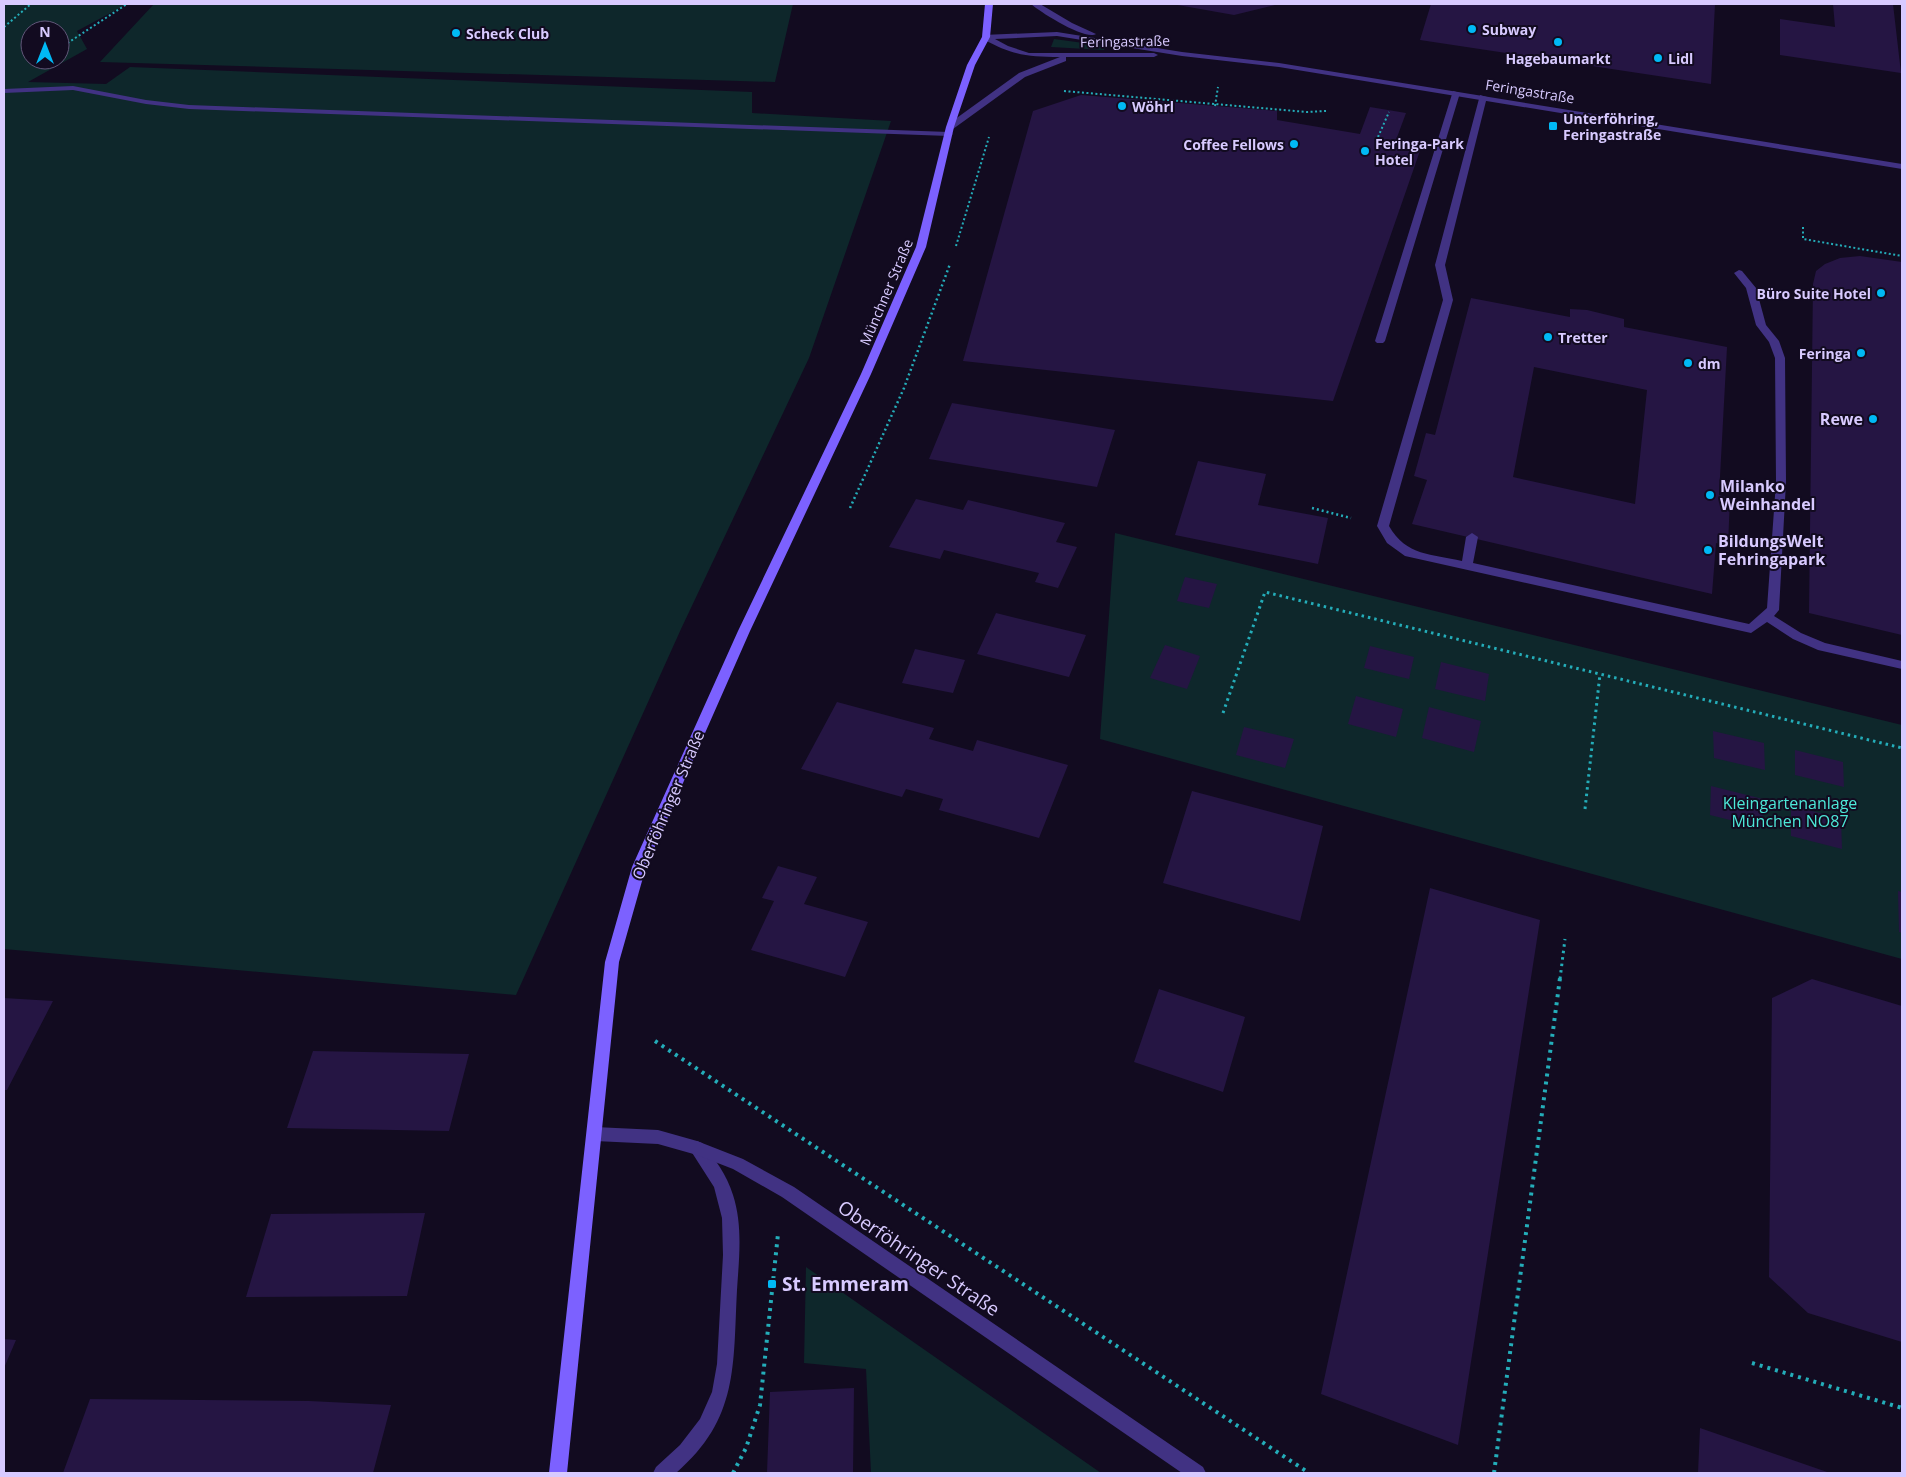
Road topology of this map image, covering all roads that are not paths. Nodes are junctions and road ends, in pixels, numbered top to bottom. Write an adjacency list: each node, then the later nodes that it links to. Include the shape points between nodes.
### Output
1 (989, 4): 3 (main road, Münchner Straße)
2 (1035, 4): 4 (street, Feringastraße, via 1069,25)
3 (986, 37): 4 (street, Feringastraße, via 1057,34); 6 (street, Feringastraße, via 1029,55); 10 (main road, Münchner Straße, via 971,65)
4 (1115, 43): 5 (street, Feringastraße)
5 (1182, 54): 6 (street, Feringastraße); 8 (street, Feringastraße, via 1279,65)
6 (1068, 56): 10 (street, Feringastraße, via 1022,75)
7 (4, 91): 10 (street, via 72,88 189,107)
8 (1456, 93): 9 (street, Feringastraße); 13 (street)
9 (1483, 97): 11 (street, Feringastraße); 16 (street, via 1440,265 1448,300 1383,526 1391,540 1405,552)
10 (949, 130): 14 (main road, Münchner Straße, via 921,247)
11 (1902, 167)
12 (1739, 273): 17 (street, via 1751,288 1761,325 1774,342 1780,358 1781,482 1773,610)
13 (1380, 341)
14 (809, 496): 19 (main road, Oberföhringer Straße, via 740,640 639,867 612,962)
15 (1472, 538): 16 (street)
16 (1467, 567): 17 (street, via 1751,629)
17 (1766, 616): 18 (street, via 1797,636 1822,646)
18 (1902, 665)
19 (595, 1134): 20 (street, Oberföhringer Straße, via 658,1137); 21 (main road, Oberföhringer Straße)
20 (697, 1148): 22 (street, via 714,1170 731,1224 723,1376 716,1406 705,1430 680,1459); 23 (street, Oberföhringer Straße, via 738,1164 788,1192)
21 (558, 1473)
22 (662, 1473)
23 (1198, 1473)

